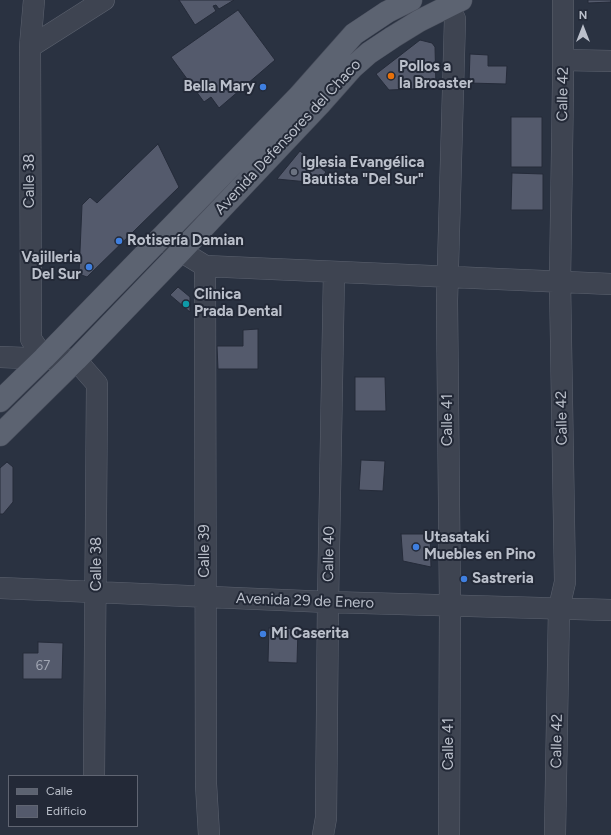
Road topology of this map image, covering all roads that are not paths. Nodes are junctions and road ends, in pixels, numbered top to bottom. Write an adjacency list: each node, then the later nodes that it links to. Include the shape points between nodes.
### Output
1 (34, 0): 6 (street, Calle 38)
2 (104, 0): 6 (street)
3 (411, 0): 9 (main road, Avenida Defensores del Chaco, via 354,34 299,96)
4 (563, 0): 7 (street, Calle 42)
5 (452, 2): 10 (main road, Avenida Defensores del Chaco, via 393,37 352,68); 13 (street, Calle 41, via 455,19)
6 (30, 47): 17 (street, Calle 38, via 31,339)
7 (564, 60): 8 (street); 14 (street, Calle 42)
8 (611, 61)
9 (161, 238): 10 (street); 17 (main road, Avenida Defensores del Chaco)
10 (181, 251): 11 (street); 18 (main road, Avenida Defensores del Chaco)
11 (205, 266): 12 (street); 23 (street, Calle 39)
12 (334, 272): 13 (street); 24 (street, Calle 40)
13 (448, 276): 14 (street); 25 (street, Calle 41)
14 (560, 282): 15 (street); 26 (street, Calle 42, via 565,582)
15 (611, 284)
16 (0, 357): 17 (street)
17 (44, 358): 18 (street); 19 (main road, Avenida Defensores del Chaco)
18 (76, 360): 20 (main road, Avenida Defensores del Chaco); 22 (street, Calle 38, via 97,384)
19 (0, 401)
20 (0, 435)
21 (0, 588): 22 (street, Avenida 29 de Enero)
22 (96, 593): 23 (street, Avenida 29 de Enero); 28 (street, Calle 38)
23 (205, 597): 24 (street, Avenida 29 de Enero); 29 (street, Calle 39, via 206,784)
24 (328, 602): 25 (street, Avenida 29 de Enero); 30 (street, Calle 40, via 326,818)
25 (450, 605): 26 (street, Avenida 29 de Enero); 31 (street, Calle 41)
26 (559, 608): 27 (street, Avenida 29 de Enero); 32 (street, Calle 42)
27 (611, 610)
28 (94, 775)
29 (209, 835)
30 (323, 835)
31 (449, 835)
32 (555, 835)

